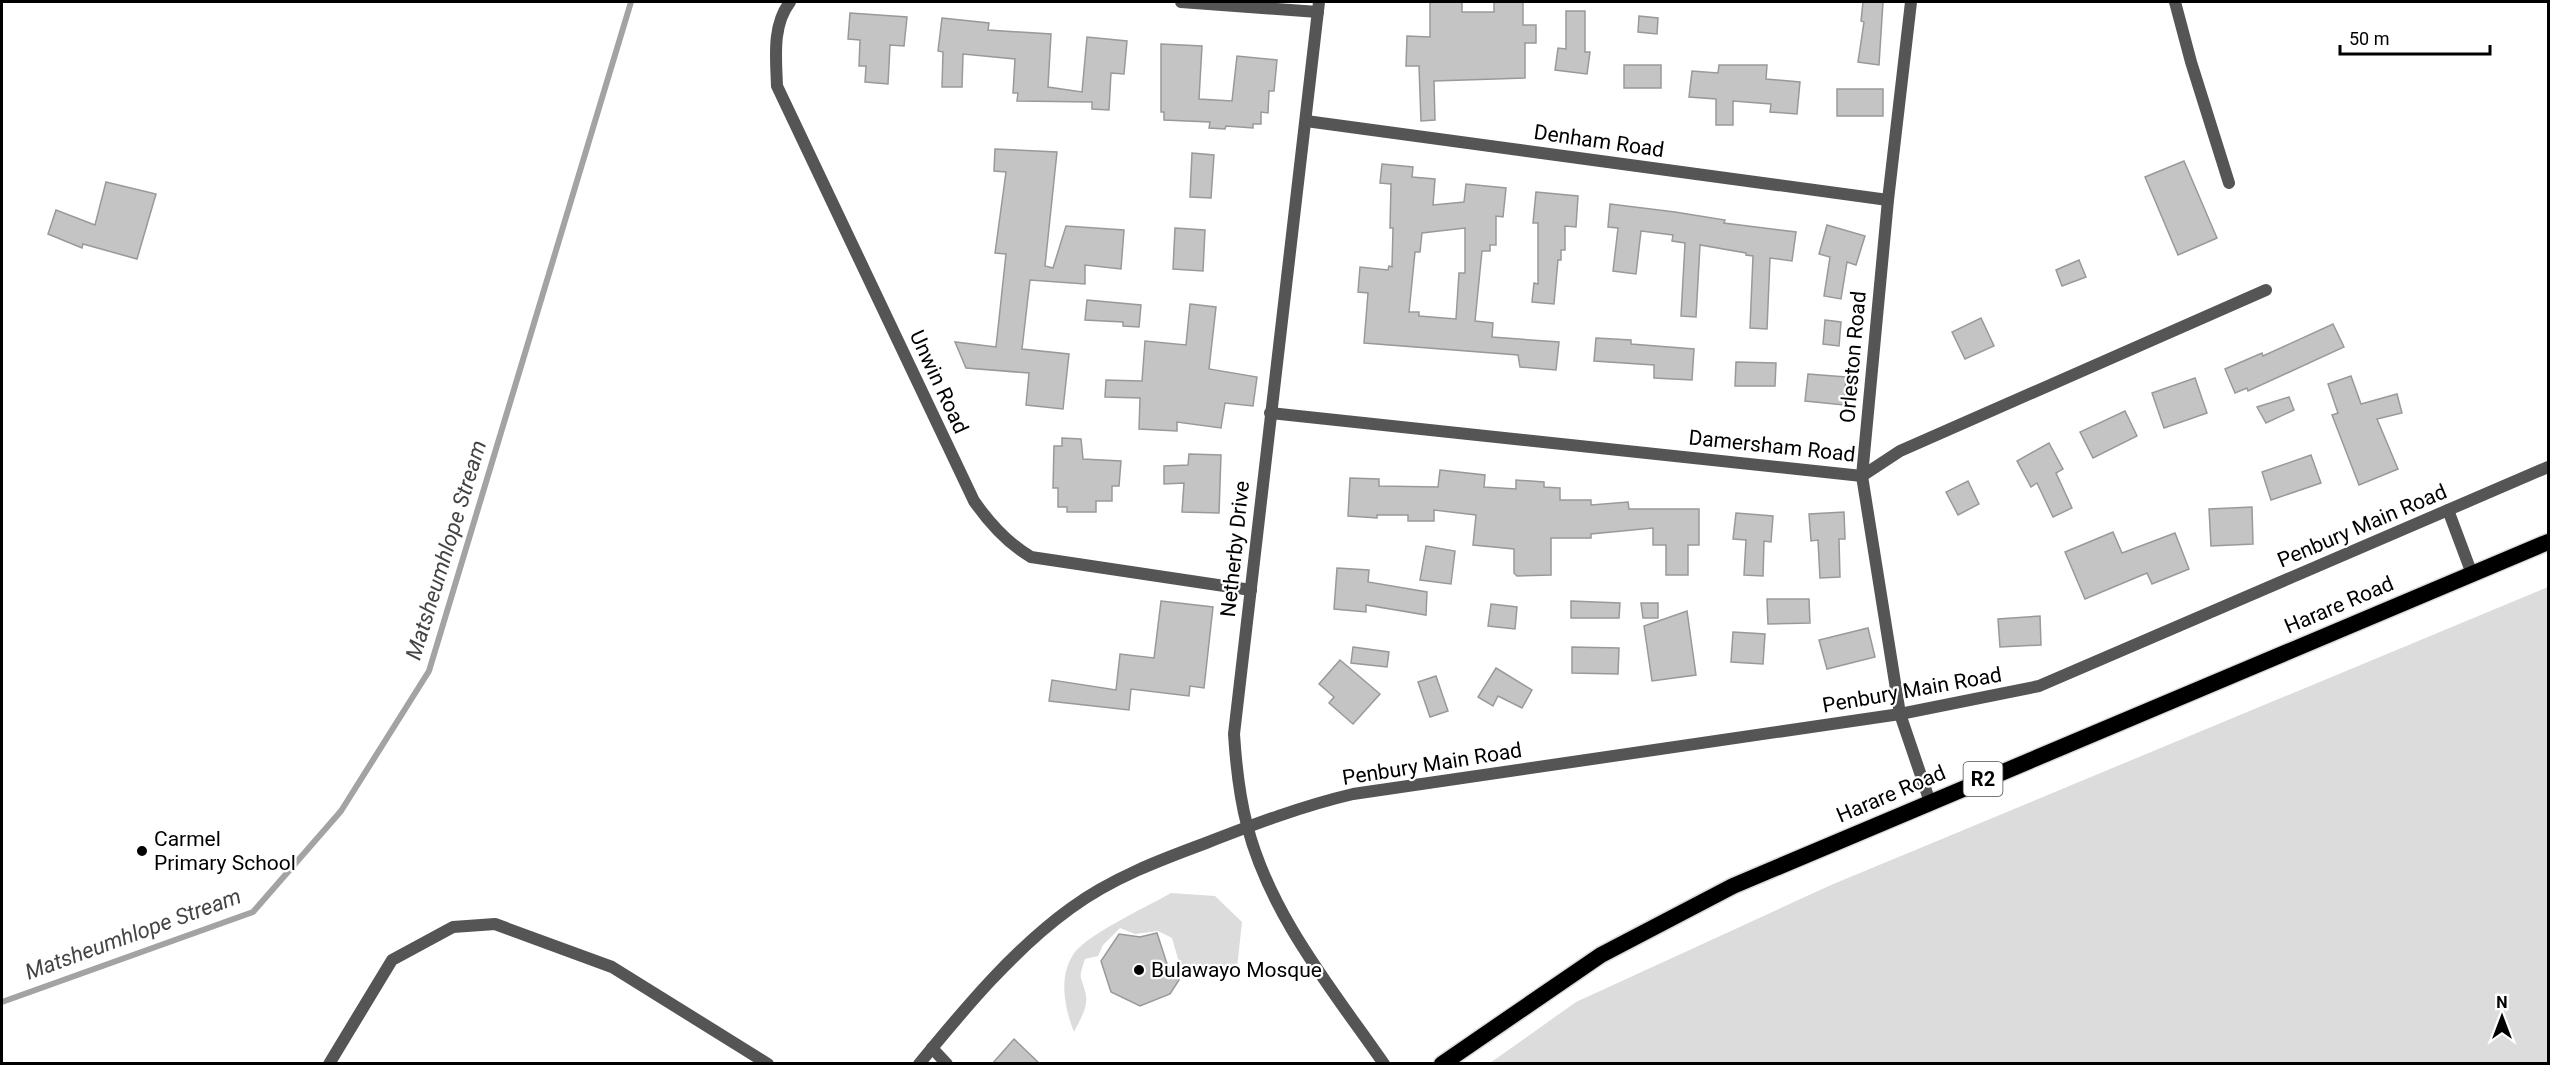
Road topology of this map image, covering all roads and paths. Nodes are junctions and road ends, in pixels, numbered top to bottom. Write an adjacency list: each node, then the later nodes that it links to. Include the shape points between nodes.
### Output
1 (790, 2): 16 (street, Unwin Road, via 782,12 776,45 777,86 974,501 990,523 1013,547 1031,557)
2 (1181, 2): 5 (street)
3 (1911, 2): 8 (street, Orleston Road)
4 (2175, 2): 7 (street)
5 (1318, 7): 6 (street, Netherby Drive)
6 (1306, 121): 8 (street, Denham Road); 10 (street, Netherby Drive)
7 (2229, 183)
8 (1888, 200): 12 (street, Orleston Road)
9 (2266, 290): 12 (street, Damersham Road, via 1900,451)
10 (1270, 413): 12 (street, Damersham Road); 16 (street, Netherby Drive)
11 (2548, 466): 13 (street, Penbury Main Road)
12 (1862, 476): 17 (street, Orleston Road)
13 (2448, 510): 15 (street); 17 (street, Penbury Main Road, via 2039,686)
14 (2548, 542): 15 (highway, Harare Road / R2)
15 (2472, 574): 18 (highway, Harare Road / R2)
16 (1251, 590): 19 (street, Netherby Drive, via 1234,734)
17 (1900, 714): 18 (street, Orleston Road); 19 (street, Penbury Main Road, via 1353,794 1304,806)
18 (1930, 802): 26 (highway, Harare Road / R2, via 1733,886 1611,950)
19 (1247, 827): 20 (street, Penbury Main Road, via 1149,864 1071,908 964,1008); 25 (street, Netherby Drive, via 1290,928)
20 (932, 1048): 23 (street, Penbury Main Road); 24 (street)
21 (329, 1064): 22 (street, via 392,960 453,927 495,924 612,967)
22 (768, 1064)
23 (919, 1064)
24 (947, 1064)
25 (1384, 1064)
26 (1442, 1064)

